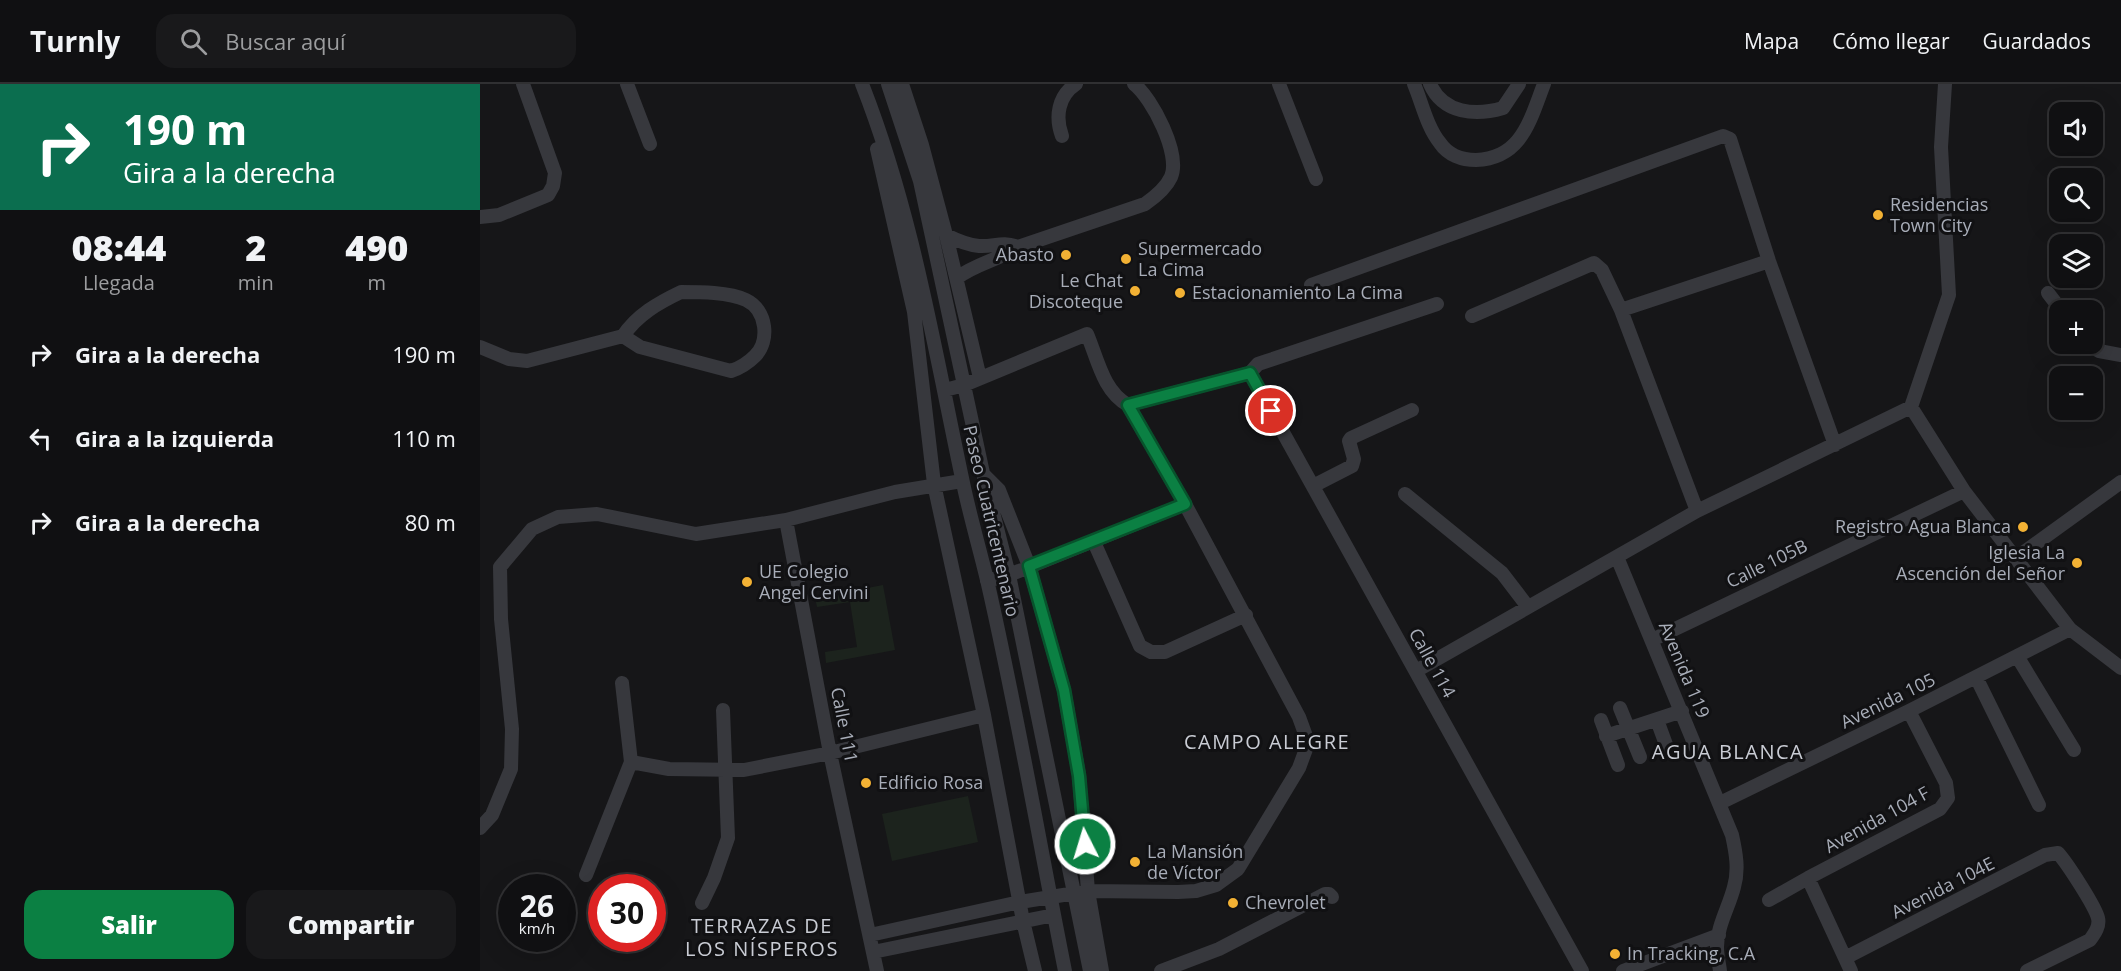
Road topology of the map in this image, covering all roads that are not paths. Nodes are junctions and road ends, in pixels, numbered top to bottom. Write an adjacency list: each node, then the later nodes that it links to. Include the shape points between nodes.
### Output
1 (523, 84): 22 (street, via 555,173 553,186 548,195 538,200 499,216)
2 (627, 84): 18 (street)
3 (853, 84): 20 (street)
4 (862, 84): 16 (street, Paseo Cuatricentenario)
5 (888, 84): 19 (street, Paseo Cuatricentenario)
6 (902, 84): 15 (street)
7 (1076, 84): 17 (street, via 1059,106)
8 (1134, 84): 24 (street, via 1159,117 1173,158 1171,176 1157,196 1145,204)
9 (1279, 84): 21 (street)
10 (1414, 84): 13 (street, via 1439,143 1448,152 1469,160 1497,157 1519,141)
11 (1430, 84): 12 (street, via 1445,102 1471,114 1503,108)
12 (1519, 84)
13 (1544, 84)
14 (1944, 89): 42 (street, via 1941,147 1949,295)
15 (912, 112): 19 (street); 23 (street)
16 (881, 133): 20 (street); 40 (street, Paseo Cuatricentenario, via 902,200)
17 (1062, 136)
18 (650, 144)
19 (910, 149): 39 (street, Paseo Cuatricentenario)
20 (878, 150): 48 (street, via 914,312)
21 (1316, 179)
22 (480, 217)
23 (946, 235): 24 (street, via 980,246 1006,243); 26 (street)
24 (1018, 247): 26 (street)
25 (1769, 261): 27 (street, via 1730,139 1723,136); 31 (street); 44 (street)
26 (957, 278): 38 (street)
27 (1311, 285)
28 (2048, 293): 29 (street)
29 (2053, 300)
30 (1437, 304): 37 (street, via 1258,364)
31 (1621, 310): 32 (street, via 1602,270 1594,263); 53 (street)
32 (1472, 316)
33 (622, 336): 33 (street, via 640,347 731,371 757,355 765,324 747,300 681,292 644,314); 34 (street, via 527,360 509,359)
34 (480, 347)
35 (2103, 352): 36 (street)
36 (2121, 355)
37 (1250, 373): 41 (street); 49 (street, Calle 114)
38 (980, 378): 39 (street); 41 (street, via 1087,334 1112,393)
39 (964, 385): 40 (street); 45 (street, Paseo Cuatricentenario)
40 (945, 390): 46 (street, Paseo Cuatricentenario)
41 (1128, 405): 52 (street)
42 (1911, 407): 44 (street); 50 (street)
43 (1412, 410): 49 (street, via 1351,438 1352,466)
44 (1835, 445): 53 (street)
45 (983, 473): 58 (street, Paseo Cuatricentenario, via 999,490); 59 (street, Paseo Cuatricentenario)
46 (962, 481): 48 (street); 60 (street, Paseo Cuatricentenario)
47 (2121, 482): 57 (street)
48 (934, 484): 54 (street); 74 (street)
49 (1313, 486): 67 (street, Calle 114)
50 (1964, 491): 57 (street); 64 (street, Calle 105B)
51 (1405, 494): 61 (street, via 1502,573)
52 (1185, 504): 55 (street); 62 (street)
53 (1697, 511): 56 (street)
54 (786, 520): 81 (street, Calle 111); 88 (street, via 696,534 597,514 558,517 532,529 500,567 512,769 492,815)
55 (1094, 542): 58 (street); 62 (street, via 1140,646 1151,652 1165,652)
56 (1617, 557): 61 (street); 64 (street, Avenida 119)
57 (2016, 558): 63 (street)
58 (1029, 566): 59 (street); 91 (street, Paseo Cuatricentenario, via 1070,718 1079,776)
59 (1009, 575): 60 (street); 91 (street, Paseo Cuatricentenario)
60 (987, 581): 93 (street, Paseo Cuatricentenario)
61 (1528, 608): 67 (street)
62 (1246, 615): 91 (street, via 1304,728 1306,749 1299,768 1238,869 1216,885 1196,891)
63 (2070, 629): 65 (street, Avenida 105); 66 (street)
64 (1652, 640): 72 (street, Avenida 119)
65 (2017, 656): 68 (street, Avenida 105); 80 (street)
66 (2121, 668)
67 (1416, 671): 109 (street, Calle 114)
68 (1976, 677): 73 (street, Avenida 105); 87 (street)
69 (622, 683): 83 (street)
70 (1620, 708): 77 (street)
71 (723, 710): 85 (street)
72 (1682, 711): 76 (street); 86 (street, Avenida 119)
73 (1909, 711): 86 (street, Avenida 105); 90 (street, Avenida 104 F, via 1946,783 1948,798 1940,809)
74 (984, 715): 81 (street); 95 (street)
75 (1601, 720): 78 (street)
76 (1657, 720): 77 (street); 79 (street)
77 (1629, 729): 78 (street); 82 (street)
78 (1606, 736): 84 (street)
79 (1668, 750)
80 (2074, 750)
81 (831, 753): 85 (street, via 744,770); 99 (street, Calle 111)
82 (1640, 757)
83 (631, 762): 85 (street, via 669,770); 89 (street)
84 (1618, 765)
85 (724, 770): 96 (street, via 728,838)
86 (1720, 803): 100 (street, Avenida 119, via 1737,857 1735,887)
87 (2038, 805)
88 (480, 828)
89 (586, 875)
90 (1808, 878): 94 (street, Avenida 104 F); 102 (street)
91 (1082, 893): 93 (street); 106 (street, Paseo Cuatricentenario); 107 (street)
92 (1332, 897): 108 (street, via 1325,894 1218,949)
93 (1051, 898): 95 (street); 97 (street, Paseo Cuatricentenario)
94 (1769, 900)
95 (1020, 902): 98 (street); 99 (street)
96 (702, 903)
97 (1054, 915): 98 (street); 105 (street, Paseo Cuatricentenario)
98 (1023, 921): 101 (street); 104 (street)
99 (870, 935): 101 (street, Calle 111)
100 (1719, 936): 110 (street); 111 (street, Avenida 119)
101 (873, 951): 103 (street, Calle 111)
102 (1848, 965): 112 (street, Avenida 104E, via 2045,855 2058,853 2068,863 2098,918 2096,931 2090,940)
103 (877, 971)
104 (1035, 971)
105 (1065, 971)
106 (1090, 971)
107 (1102, 971)
108 (1161, 971)
109 (1582, 971)
110 (1623, 971)
111 (1720, 971)
112 (2028, 971)

